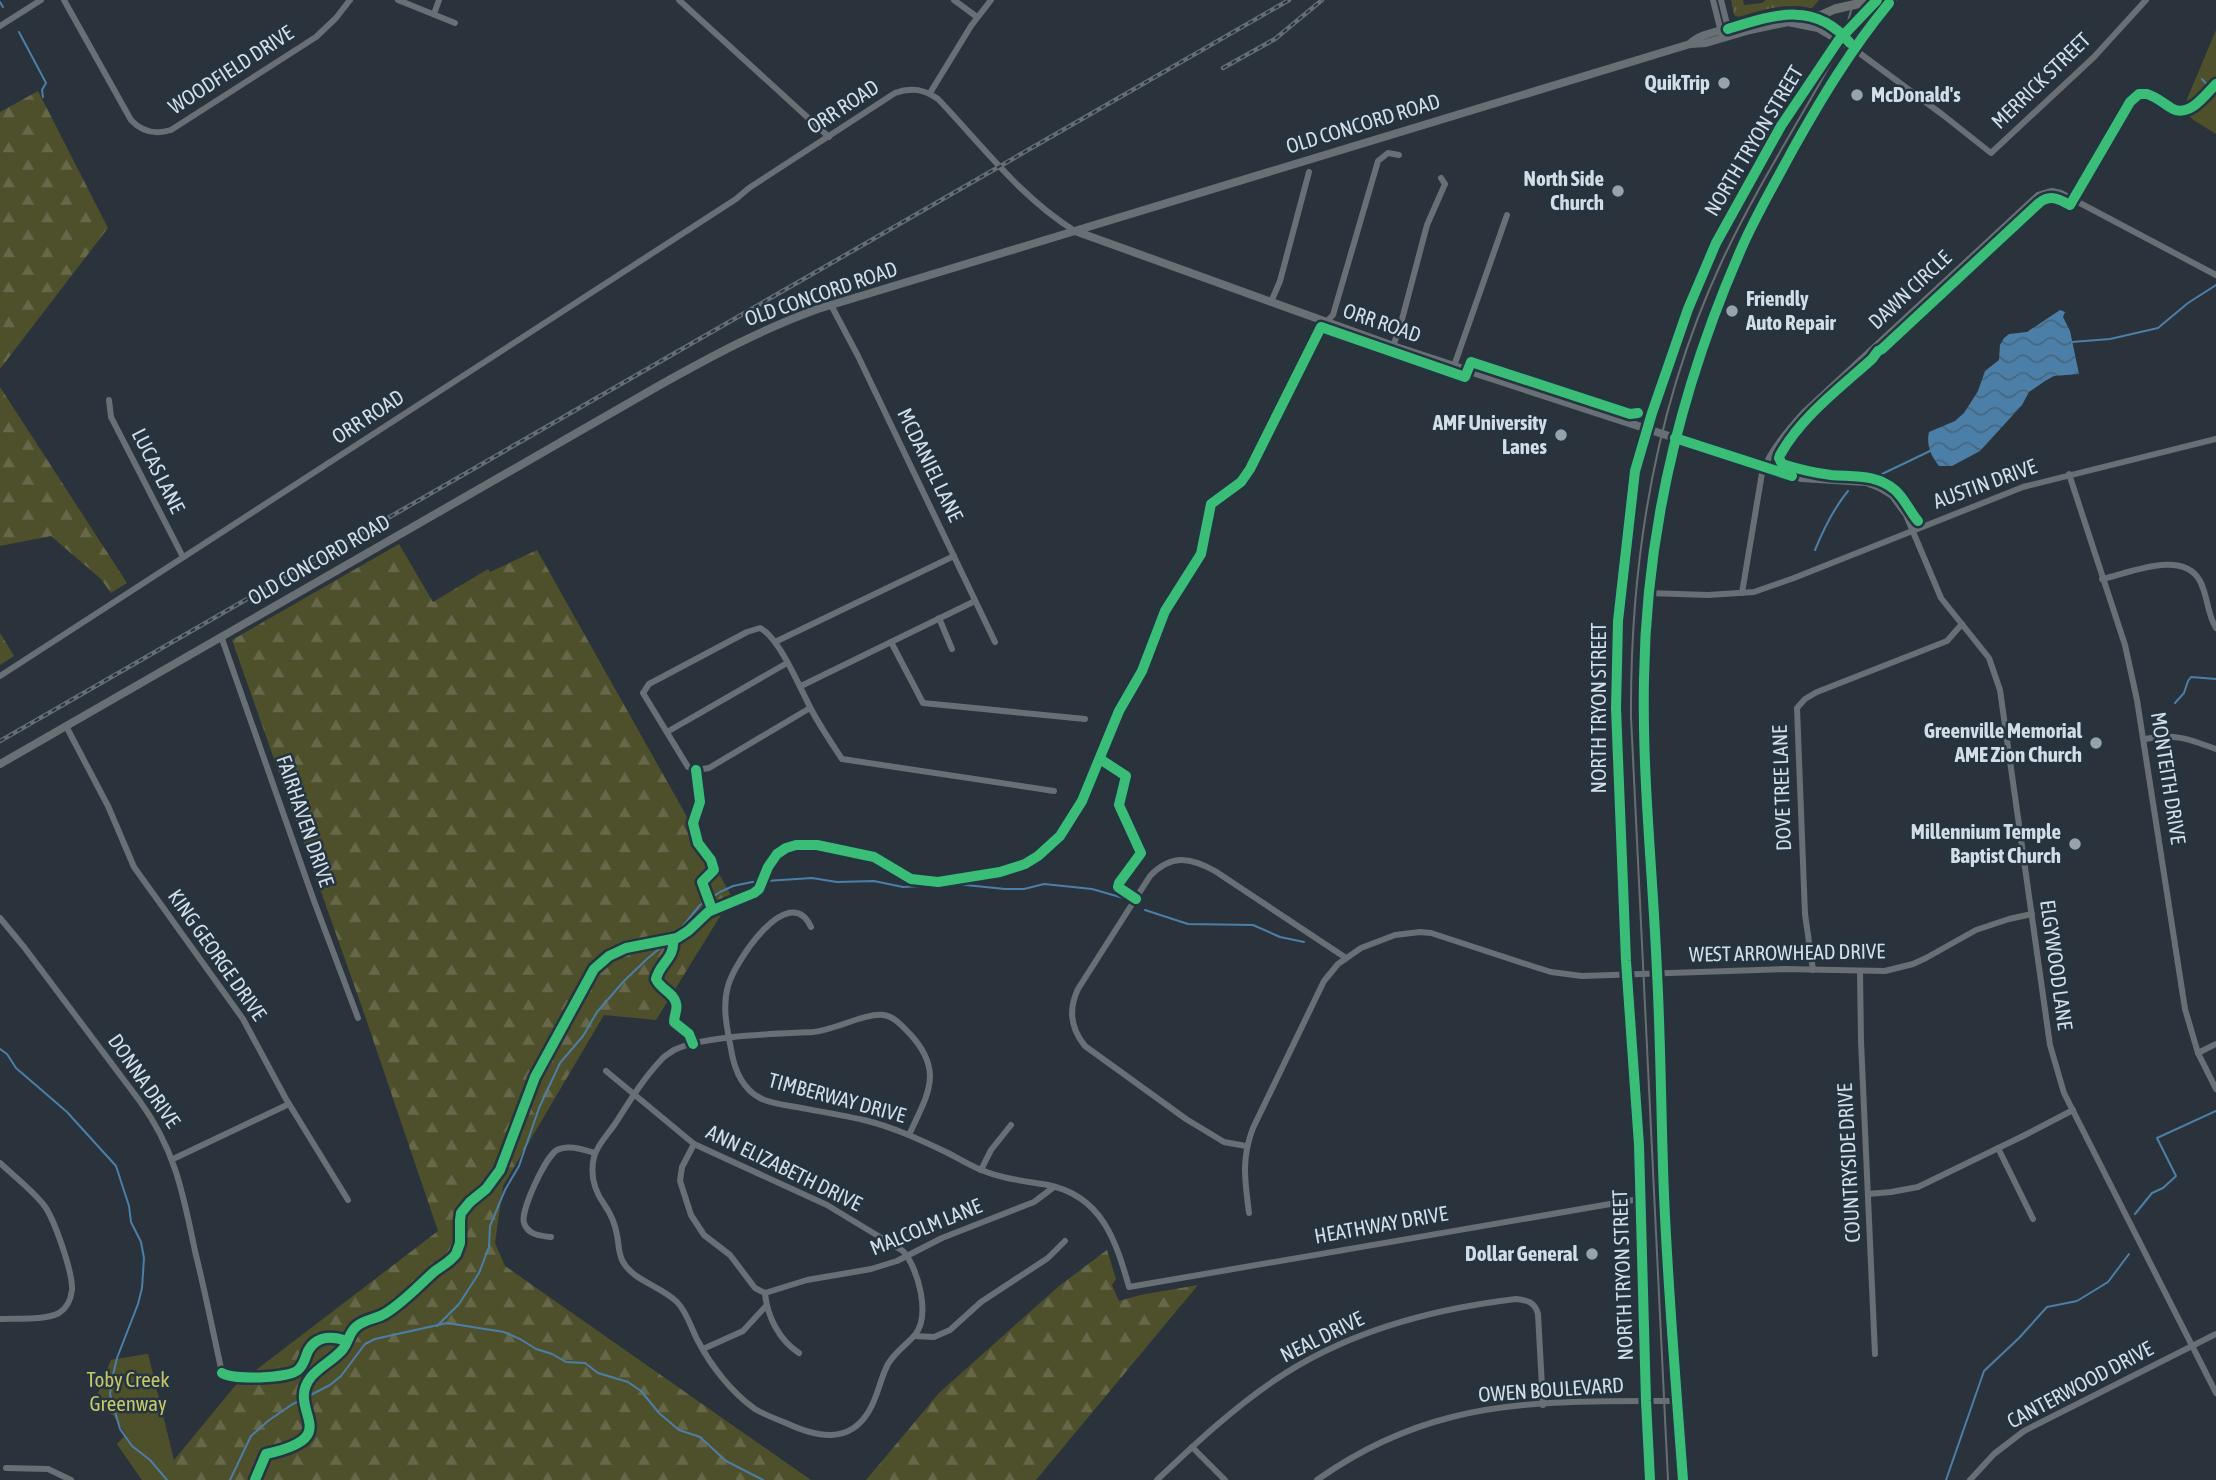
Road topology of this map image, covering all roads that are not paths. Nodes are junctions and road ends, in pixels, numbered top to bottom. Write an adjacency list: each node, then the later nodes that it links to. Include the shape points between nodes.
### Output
1 (41, 0): 18 (street)
2 (64, 0): 3 (street, WOODFIELD DRIVE, via 131,120 145,130 162,132 316,37)
3 (350, 0)
4 (398, 0): 14 (street)
5 (439, 0): 14 (street)
6 (679, 0): 23 (street)
7 (954, 0): 15 (street)
8 (990, 0): 15 (street)
9 (1713, 0): 19 (street)
10 (1721, 0): 19 (street)
11 (1875, 0): 16 (main road); 20 (main road, NORTH TRYON STREET)
12 (1892, 0): 21 (main road, NORTH TRYON STREET)
13 (2146, 0): 21 (street, MERRICK STREET, via 2094,57 1991,153)
14 (433, 14): 17 (street)
15 (977, 17): 22 (street)
16 (1818, 17): 19 (street, OLD CONCORD ROAD, via 1778,13); 20 (street, OLD CONCORD ROAD)
17 (455, 23)
18 (0, 26)
19 (1725, 34): 20 (street, OLD CONCORD ROAD, via 1788,22); 28 (street, OLD CONCORD ROAD)
20 (1840, 38): 21 (street, OLD CONCORD ROAD); 36 (main road, NORTH TRYON STREET, via 1781,126 1716,243 1688,309)
21 (1854, 49): 37 (main road, NORTH TRYON STREET, via 1817,106 1739,253 1700,352)
22 (930, 93): 23 (street, ORR ROAD, via 916,89 895,93); 28 (street, ORR ROAD, via 1020,187)
23 (828, 137): 43 (street, ORR ROAD)
24 (1399, 155): 32 (street, via 1388,153 1378,161 1333,315)
25 (1308, 172): 30 (street)
26 (1441, 178): 33 (street, via 1445,184 1427,226)
27 (1507, 215): 34 (street)
28 (1074, 231): 30 (street, ORR ROAD); 31 (street, OLD CONCORD ROAD)
29 (2216, 275): 39 (street, DAWN CIRCLE, via 2061,193 2043,193 1803,413)
30 (1271, 302): 32 (street, ORR ROAD)
31 (831, 305): 42 (street, MCDANIEL LANE); 51 (street, OLD CONCORD ROAD, via 729,346)
32 (1326, 322): 33 (street, ORR ROAD)
33 (1393, 346): 34 (street, ORR ROAD)
34 (1454, 366): 36 (street, ORR ROAD)
35 (109, 400): 43 (street, LUCAS LANE, via 111,417)
36 (1648, 429): 37 (street, ORR ROAD); 74 (main road, NORTH TRYON STREET, via 1635,471 1618,621 1616,754)
37 (1675, 438): 39 (street, ORR ROAD); 45 (main road, NORTH TRYON STREET)
38 (2216, 439): 40 (street, AUSTIN DRIVE)
39 (1765, 467): 41 (street, ORR ROAD, via 1801,479 1880,488 1899,504); 46 (street, DAWN CIRCLE)
40 (2069, 474): 41 (street, AUSTIN DRIVE); 44 (street, MONTEITH DRIVE)
41 (1913, 529): 46 (street, AUSTIN DRIVE, via 1794,578); 49 (street, ELGYWOOD LANE, via 1941,598)
42 (954, 556): 47 (street, MCDANIEL LANE); 52 (street)
43 (183, 557): 57 (street, ORR ROAD)
44 (2102, 579): 50 (street, via 2167,564 2185,566 2199,578); 63 (street, MONTEITH DRIVE, via 2128,658)
45 (1648, 593): 46 (street, AUSTIN DRIVE); 73 (main road, NORTH TRYON STREET, via 1645,775)
46 (1742, 593)
47 (975, 601): 48 (street); 54 (street, MCDANIEL LANE)
48 (939, 618): 53 (street); 55 (street)
49 (1962, 624): 67 (street, ELGYWOOD LANE, via 1984,650 1997,677); 71 (street, DOVE TREE LANE, via 1947,641 1817,692 1797,708 1805,914)
50 (2216, 628)
51 (221, 636): 61 (street, OLD CONCORD ROAD); 75 (street, FAIRHAVEN DRIVE)
52 (775, 642): 56 (street); 62 (street, via 767,631 755,629 649,684 644,696)
53 (891, 642): 58 (street); 60 (street, via 923,703)
54 (995, 642)
55 (952, 649)
56 (786, 663): 58 (street); 62 (street)
57 (0, 676)
58 (801, 686): 59 (street)
59 (810, 708): 62 (street, via 702,770 688,767); 66 (street, via 842,759)
60 (1085, 719)
61 (66, 726): 65 (street, OLD CONCORD ROAD); 82 (street, KING GEORGE DRIVE, via 134,867 243,1018)
62 (667, 732)
63 (2144, 739): 64 (street, via 2174,736); 78 (street, MONTEITH DRIVE, via 2181,986)
64 (2216, 749)
65 (0, 764)
66 (1054, 791)
67 (2032, 914): 72 (street, WEST ARROWHEAD DRIVE, via 1976,930 1913,964); 83 (street, ELGYWOOD LANE, via 2052,1054)
68 (0, 918): 90 (street, DONNA DRIVE, via 153,1120)
69 (811, 927): 76 (street, TIMBERWAY DRIVE, via 796,912 779,917 736,965 725,1001)
70 (1346, 958): 74 (street, WEST ARROWHEAD DRIVE, via 1388,937 1420,932 1439,934 1551,972); 87 (street, via 1316,994); 87 (street, via 1214,871 1181,860 1150,876 1078,989 1072,1017 1085,1046 1186,1119 1224,1142)
71 (1813, 970): 72 (street, WEST ARROWHEAD DRIVE); 73 (street, WEST ARROWHEAD DRIVE)
72 (1860, 971): 94 (street, COUNTRYSIDE DRIVE)
73 (1657, 974): 74 (street, WEST ARROWHEAD DRIVE); 115 (main road, NORTH TRYON STREET)
74 (1626, 975): 95 (main road, NORTH TRYON STREET, via 1637,1090)
75 (358, 1017)
76 (729, 1038): 81 (street, via 674,1050); 85 (street, TIMBERWAY DRIVE, via 737,1074 758,1097 864,1120); 85 (street, via 822,1031 880,1015 893,1018 921,1048 932,1076)
77 (2216, 1044): 78 (street)
78 (2198, 1053): 80 (street, MONTEITH DRIVE)
79 (606, 1071): 81 (street, ANN ELIZABETH DRIVE)
80 (2216, 1089)
81 (635, 1094): 86 (street, ANN ELIZABETH DRIVE); 89 (street)
82 (289, 1104): 90 (street); 96 (street, KING GEORGE DRIVE)
83 (2073, 1110): 88 (street); 108 (street, ELGYWOOD LANE)
84 (1011, 1125): 92 (street, via 990,1150)
85 (909, 1135): 92 (street, TIMBERWAY DRIVE)
86 (694, 1143): 101 (street, ANN ELIZABETH DRIVE, via 827,1205); 103 (street, via 680,1181 691,1215 704,1235)
87 (1246, 1146): 97 (street, via 1243,1169)
88 (1998, 1147): 94 (street, via 1918,1187); 98 (street)
89 (595, 1153): 99 (street, via 562,1148 548,1159 523,1219 530,1232); 109 (street, via 593,1180 615,1223 623,1261 676,1301)
90 (173, 1159): 112 (street, DONNA DRIVE)
91 (0, 1163): 105 (street, via 49,1212 72,1287 70,1300 59,1313)
92 (981, 1170): 93 (street, TIMBERWAY DRIVE)
93 (1054, 1187): 101 (street, MALCOLM LANE, via 1034,1202); 102 (street, TIMBERWAY DRIVE, via 1077,1197 1101,1218 1115,1241)
94 (1868, 1194): 111 (street, COUNTRYSIDE DRIVE)
95 (1639, 1199): 102 (street, HEATHWAY DRIVE); 114 (main road, NORTH TRYON STREET)
96 (348, 1200)
97 (1249, 1213)
98 (2033, 1219)
99 (551, 1237)
100 (1065, 1241): 107 (street, via 950,1330 934,1337)
101 (907, 1256): 103 (street, MALCOLM LANE, via 871,1269); 107 (street, via 921,1296)
102 (1129, 1287)
103 (765, 1293): 104 (street)
104 (766, 1306): 109 (street, via 743,1331); 110 (street, via 786,1342)
105 (0, 1319)
106 (2216, 1334): 108 (street, CANTERWOOD DRIVE)
107 (914, 1336): 109 (street, via 889,1363 864,1418 852,1429 830,1436 804,1431 755,1408 736,1392)
108 (2192, 1346): 113 (street, ELGYWOOD LANE); 125 (street, CANTERWOOD DRIVE, via 2024,1431)
109 (703, 1349)
110 (799, 1353)
111 (1875, 1354)
112 (222, 1373)
113 (2216, 1393)
114 (1646, 1401): 115 (street, OWEN BOULEVARD); 116 (street, OWEN BOULEVARD); 123 (main road, NORTH TRYON STREET)
115 (1677, 1401): 124 (main road, NORTH TRYON STREET)
116 (1543, 1405): 117 (street, NEAL DRIVE, via 1538,1314 1527,1300 1516,1299 1408,1318 1359,1336 1274,1380); 122 (street, OWEN BOULEVARD, via 1479,1411 1434,1422 1376,1445)
117 (1192, 1447): 120 (street, NEAL DRIVE); 121 (street)
118 (5, 1468): 119 (street, via 48,1469)
119 (71, 1480)
120 (1157, 1480)
121 (1225, 1480)
122 (1317, 1480)
123 (1650, 1480)
124 (1682, 1480)
125 (1970, 1480)

